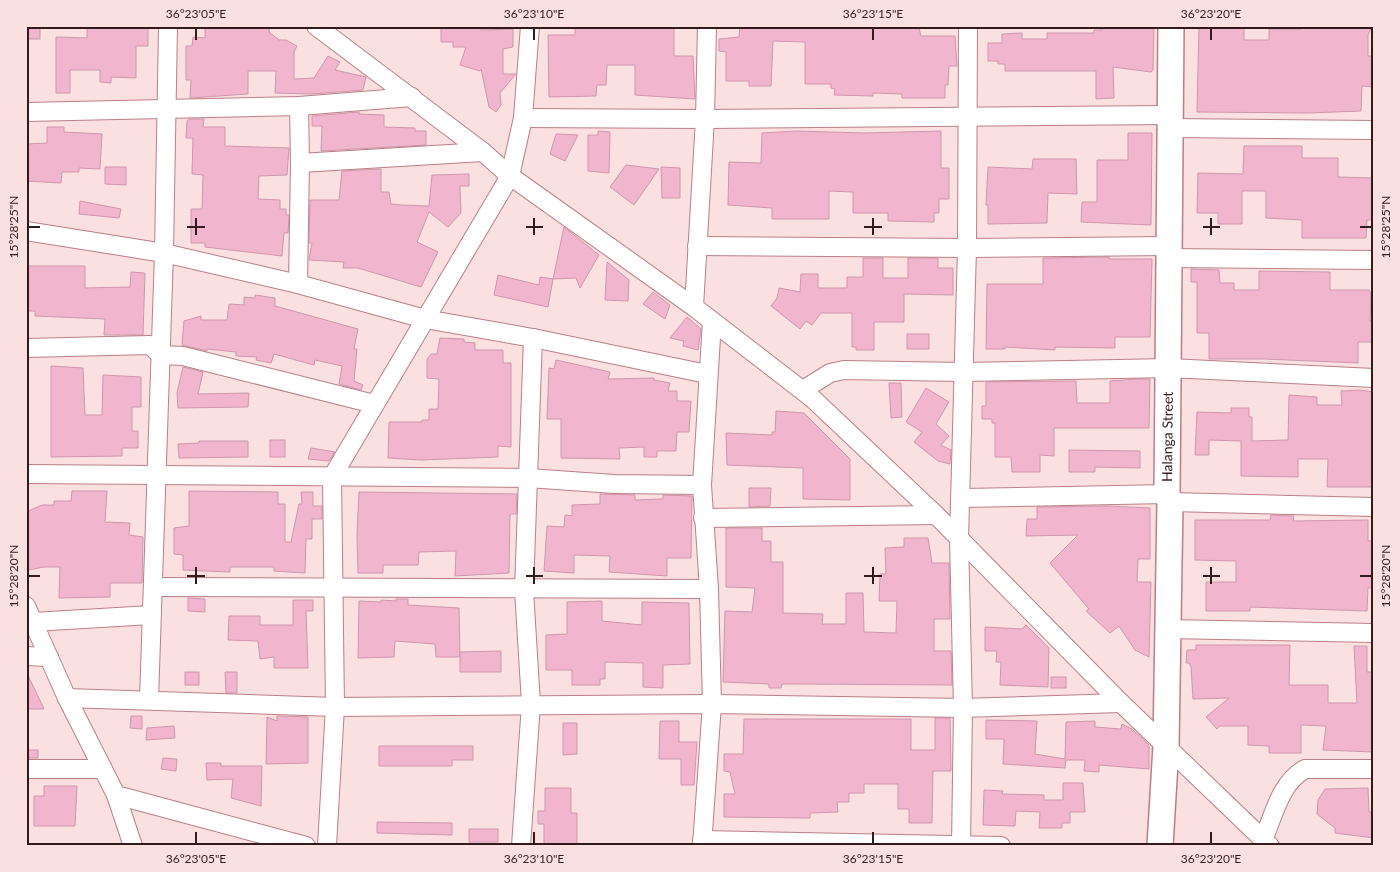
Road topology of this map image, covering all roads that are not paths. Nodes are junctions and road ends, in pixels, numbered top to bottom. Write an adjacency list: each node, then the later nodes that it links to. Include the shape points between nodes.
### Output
1 (168, 26): 9 (street)
2 (316, 26): 7 (street)
3 (530, 26): 11 (street)
4 (707, 26): 13 (street)
5 (968, 26): 12 (street)
6 (1171, 26): 14 (street, Halanga Street)
7 (412, 98): 8 (street); 16 (street)
8 (299, 106): 9 (street); 17 (street)
9 (166, 109): 10 (street); 23 (street)
10 (26, 112)
11 (523, 118): 13 (street); 18 (street)
12 (968, 118): 13 (street); 14 (street); 21 (street)
13 (706, 119): 20 (street)
14 (1170, 121): 15 (street); 22 (street, Halanga Street)
15 (1374, 130)
16 (483, 152): 17 (street); 18 (street)
17 (300, 163): 25 (street)
18 (510, 176): 26 (street); 27 (street)
19 (26, 231): 23 (street)
20 (697, 246): 21 (street); 26 (street)
21 (967, 248): 22 (street); 33 (street)
22 (1169, 252): 24 (street); 32 (street, Halanga Street)
23 (164, 253): 25 (street); 31 (street)
24 (1374, 260)
25 (298, 284): 27 (street)
26 (694, 307): 28 (street)
27 (425, 319): 29 (street); 37 (street)
28 (712, 321): 34 (street); 36 (street)
29 (533, 338): 34 (street); 41 (street)
30 (26, 348): 31 (street, via 150,345)
31 (161, 355): 37 (street, via 183,356); 39 (street)
32 (1169, 368): 33 (street); 35 (street); 44 (street, Halanga Street)
33 (963, 372): 36 (street, via 836,371); 43 (street)
34 (707, 374): 42 (street)
35 (1374, 378)
36 (803, 390): 46 (street)
37 (374, 404): 40 (street)
38 (26, 474): 39 (street)
39 (157, 476): 40 (street); 49 (street)
40 (332, 476): 41 (street); 50 (street)
41 (528, 478): 42 (street, via 614,484); 52 (street)
42 (702, 485): 47 (street)
43 (962, 498): 44 (street); 48 (street)
44 (1169, 498): 45 (street); 55 (street, Halanga Street)
45 (1374, 507)
46 (936, 516): 47 (street); 48 (street)
47 (703, 518): 51 (street)
48 (959, 539): 63 (street); 65 (street)
49 (153, 587): 50 (street); 54 (street)
50 (333, 587): 52 (street); 64 (street)
51 (709, 589): 52 (street); 62 (street)
52 (524, 590): 61 (street)
53 (30, 614): 54 (street); 58 (street)
54 (151, 615): 60 (street)
55 (1166, 629): 56 (street); 66 (street, Halanga Street)
56 (1374, 633)
57 (26, 656): 58 (street)
58 (49, 657): 59 (street)
59 (67, 698): 60 (street); 68 (street)
60 (149, 700): 64 (street)
61 (531, 704): 62 (street); 64 (street); 77 (street)
62 (712, 704): 65 (street); 71 (street)
63 (1121, 704): 65 (street); 66 (street)
64 (335, 707): 76 (street)
65 (963, 708): 73 (street)
66 (1166, 746): 72 (street); 79 (street, Halanga Street)
67 (26, 769): 68 (street)
68 (103, 769): 70 (street)
69 (1374, 769): 72 (street, via 1305,769 1295,775 1287,783)
70 (116, 795): 74 (street); 75 (street)
71 (702, 843): 73 (street)
72 (1267, 843)
73 (961, 845): 78 (street)
74 (133, 846)
75 (306, 846)
76 (327, 846)
77 (521, 846)
78 (1001, 846)
79 (1160, 846)

